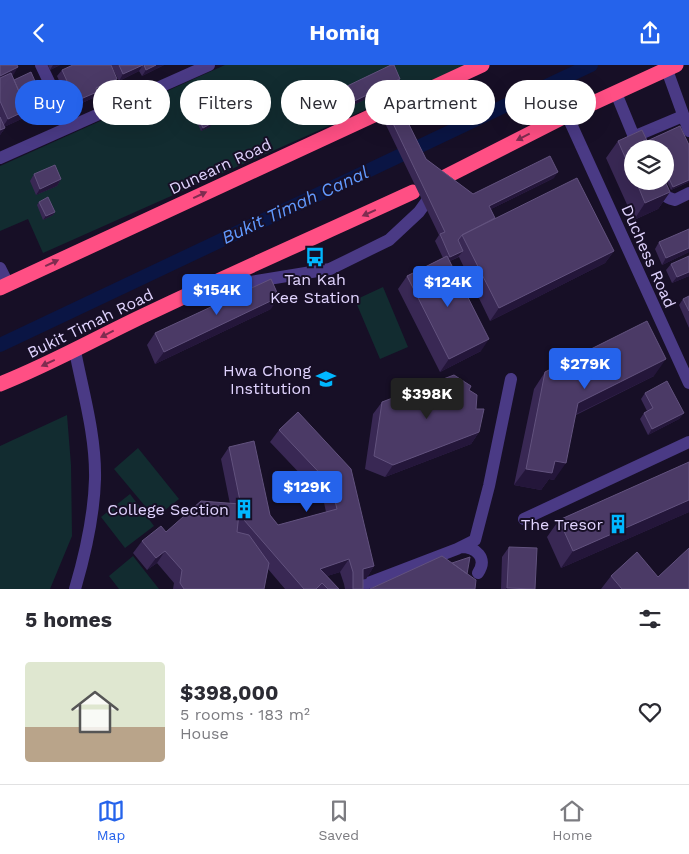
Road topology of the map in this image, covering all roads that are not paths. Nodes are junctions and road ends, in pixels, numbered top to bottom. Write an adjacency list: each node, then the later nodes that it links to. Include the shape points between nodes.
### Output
1 (42, 65): 10 (street)
2 (209, 65): 10 (street)
3 (482, 65): 20 (highway, Dunearn Road, one-way to 3)
4 (672, 67): 5 (highway); 7 (street)
5 (616, 93): 6 (highway); 12 (street)
6 (596, 102)
7 (683, 116): 11 (street); 13 (street)
8 (546, 125): 15 (highway, one-way to 15)
9 (571, 125): 24 (street, Duchess Road)
10 (70, 126): 14 (street)
11 (689, 131)
12 (635, 140)
13 (641, 140)
14 (0, 158)
15 (444, 177): 21 (street, via 419,212 389,240 330,269)
16 (658, 190): 18 (street, via 675,200)
17 (413, 193): 21 (highway, Bukit Timah Road, one-way to 21)
18 (689, 193)
19 (0, 268): 20 (street)
20 (4, 286)
21 (194, 291): 22 (highway, Bukit Timah Road, one-way to 22)
22 (75, 351): 25 (highway, Bukit Timah Road, one-way to 25); 34 (street, via 92,438 95,479 86,547)
23 (511, 379): 30 (street, via 475,540)
24 (689, 383)
25 (0, 384)
26 (689, 442): 28 (street)
27 (689, 452): 28 (street, via 633,478)
28 (630, 470): 29 (street)
29 (524, 519)
30 (459, 548): 31 (street); 32 (street, via 472,548 480,554 482,564); 33 (street)
31 (452, 563)
32 (478, 573)
33 (354, 588)
34 (75, 589)

